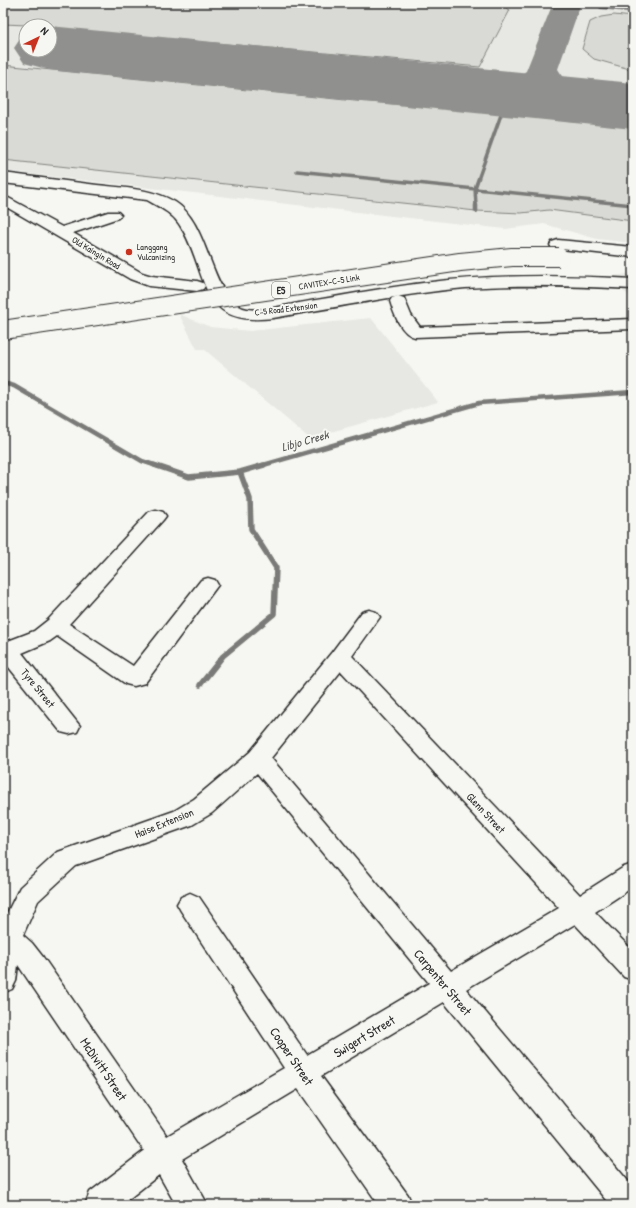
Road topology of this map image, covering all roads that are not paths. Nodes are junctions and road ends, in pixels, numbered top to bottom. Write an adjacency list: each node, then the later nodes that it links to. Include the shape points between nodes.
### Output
1 (3, 178): 9 (main road, C-5 Road Extension, via 151,196 167,203 177,211 192,231 214,290 227,305 240,313 269,313 479,282)
2 (3, 191): 10 (main road, C-5 Road Extension, via 158,210 167,217 180,235)
3 (3, 199): 5 (street, Old Kaingin Road)
4 (113, 215): 5 (street)
5 (61, 232): 10 (street, Old Kaingin Road, via 148,281)
6 (558, 251): 7 (main road, CAVITEX–C-5 Link / E5); 8 (main road, CAVITEX–C-5 Link / E5); 13 (main road, CAVITEX–C-5 Link / E5, via 504,246 458,249); 15 (main road, CAVITEX–C-5 Link / E5, bridge, via 466,261)
7 (633, 252)
8 (633, 262)
9 (633, 284)
10 (197, 286): 12 (main road, C-5 Road Extension, via 215,311 229,318 246,321 281,319)
11 (633, 292): 12 (main road, C-5 Road Extension, via 515,289 465,292)
12 (398, 301): 14 (street, via 403,316 415,332)
13 (3, 316)
14 (633, 324)
15 (3, 330)
16 (156, 516): 19 (street)
17 (208, 585): 19 (street, via 137,677 131,677)
18 (369, 617): 21 (street, Haise Extension)
19 (56, 625): 20 (street, via 42,636)
20 (5, 652): 22 (street, Tyre Street)
21 (340, 657): 23 (street, Haise Extension); 26 (street, Glenn Street)
22 (69, 726)
23 (258, 758): 27 (street, Haise Extension, via 203,806 183,818 67,859 29,894); 30 (street, Carpenter Street)
24 (633, 874): 26 (street, Swigert Street)
25 (190, 904): 31 (street, Cooper Street)
26 (577, 910): 28 (street, Glenn Street); 30 (street, Swigert Street)
27 (8, 938): 29 (street, Haise Extension); 32 (street, McDivitt Street, via 34,965)
28 (633, 969)
29 (3, 981)
30 (447, 986): 31 (street, Swigert Street); 36 (street, Carpenter Street)
31 (303, 1073): 32 (street, Swigert Street); 35 (street, Cooper Street)
32 (163, 1154): 33 (street, Swigert Street); 34 (street, McDivitt Street)
33 (100, 1205)
34 (193, 1205)
35 (397, 1205)
36 (629, 1205)

